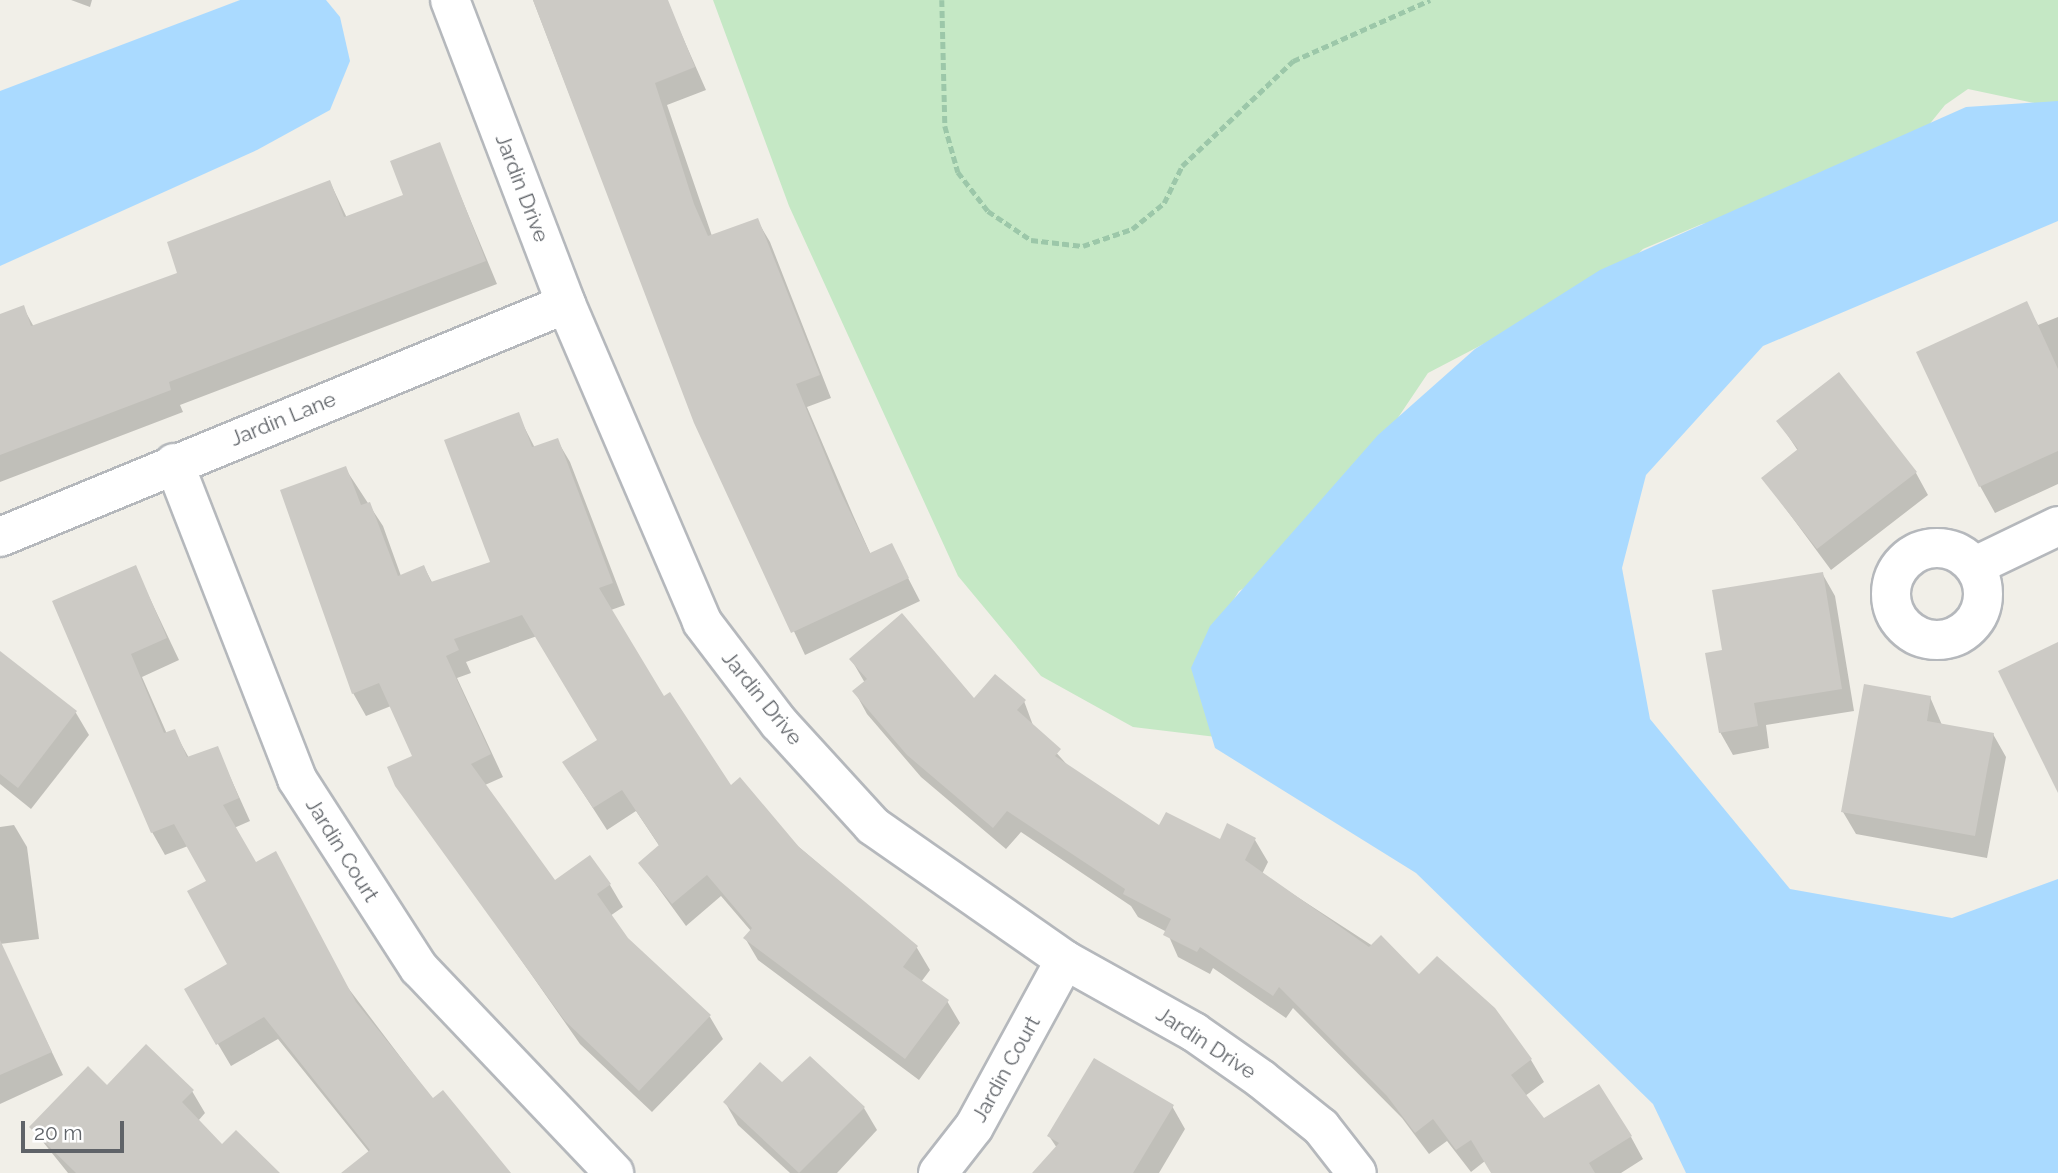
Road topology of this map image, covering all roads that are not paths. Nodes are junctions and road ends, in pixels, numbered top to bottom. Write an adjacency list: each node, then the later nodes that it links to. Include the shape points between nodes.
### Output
1 (450, 0): 2 (street, Jardin Drive)
2 (566, 304): 3 (street, Jardin Lane); 7 (street, Jardin Drive, via 702,622 771,713 873,826)
3 (174, 463): 5 (street, Jardin Lane); 8 (street, Jardin Court, via 297,779 419,968)
4 (2058, 526): 6 (street)
5 (0, 537)
6 (1975, 566)
7 (1065, 960): 9 (street, Jardin Court, via 974,1127); 10 (street, Jardin Drive, via 1194,1032 1261,1079 1321,1127)
8 (614, 1173)
9 (938, 1173)
10 (1357, 1173)

